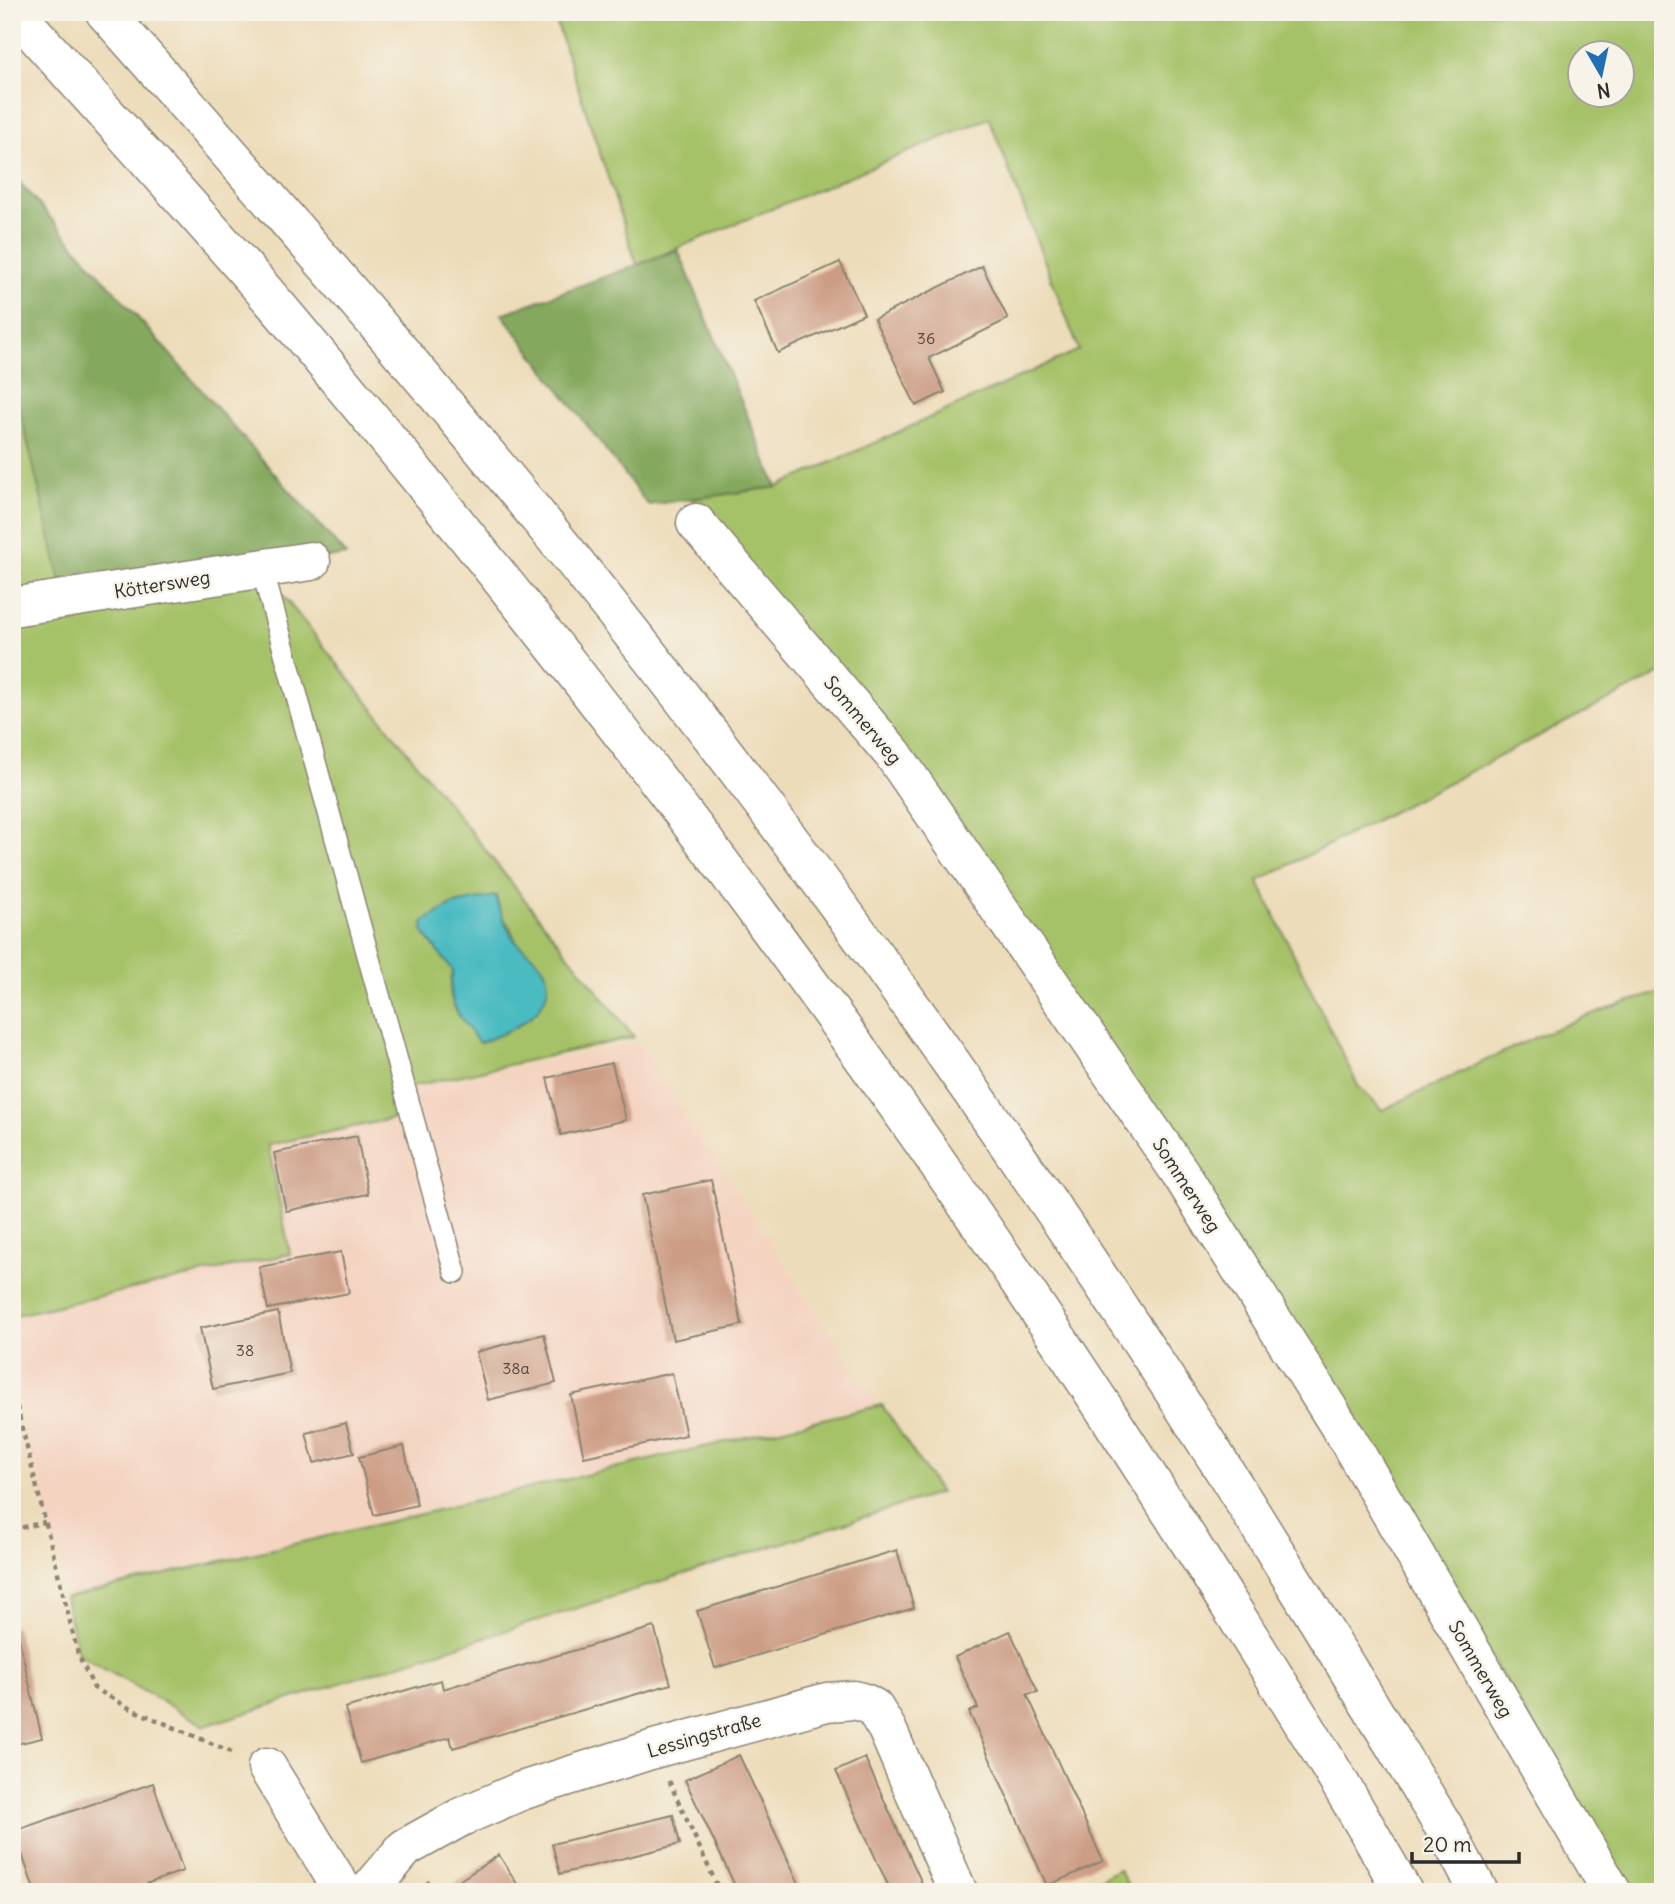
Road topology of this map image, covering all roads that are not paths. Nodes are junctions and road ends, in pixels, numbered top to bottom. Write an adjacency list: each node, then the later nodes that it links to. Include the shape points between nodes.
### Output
1 (15, 12): 12 (main road, via 287,317 690,820 998,1247 1142,1466)
2 (105, 12): 13 (main road, via 334,270 750,786 1054,1210 1199,1430 1430,1804)
3 (696, 523): 14 (main road, Sommerweg, via 893,754 1181,1174 1348,1440)
4 (311, 561): 5 (main road, Köttersweg)
5 (262, 569): 6 (main road, Köttersweg); 7 (lane)
6 (12, 607)
7 (455, 1272)
8 (267, 1767): 9 (main road)
9 (344, 1892)
10 (368, 1892): 11 (main road, Lessingstraße, via 405,1848 522,1791 654,1749 827,1702 854,1700 874,1709 887,1728)
11 (958, 1892)
12 (1403, 1892)
13 (1479, 1892)
14 (1612, 1892)

